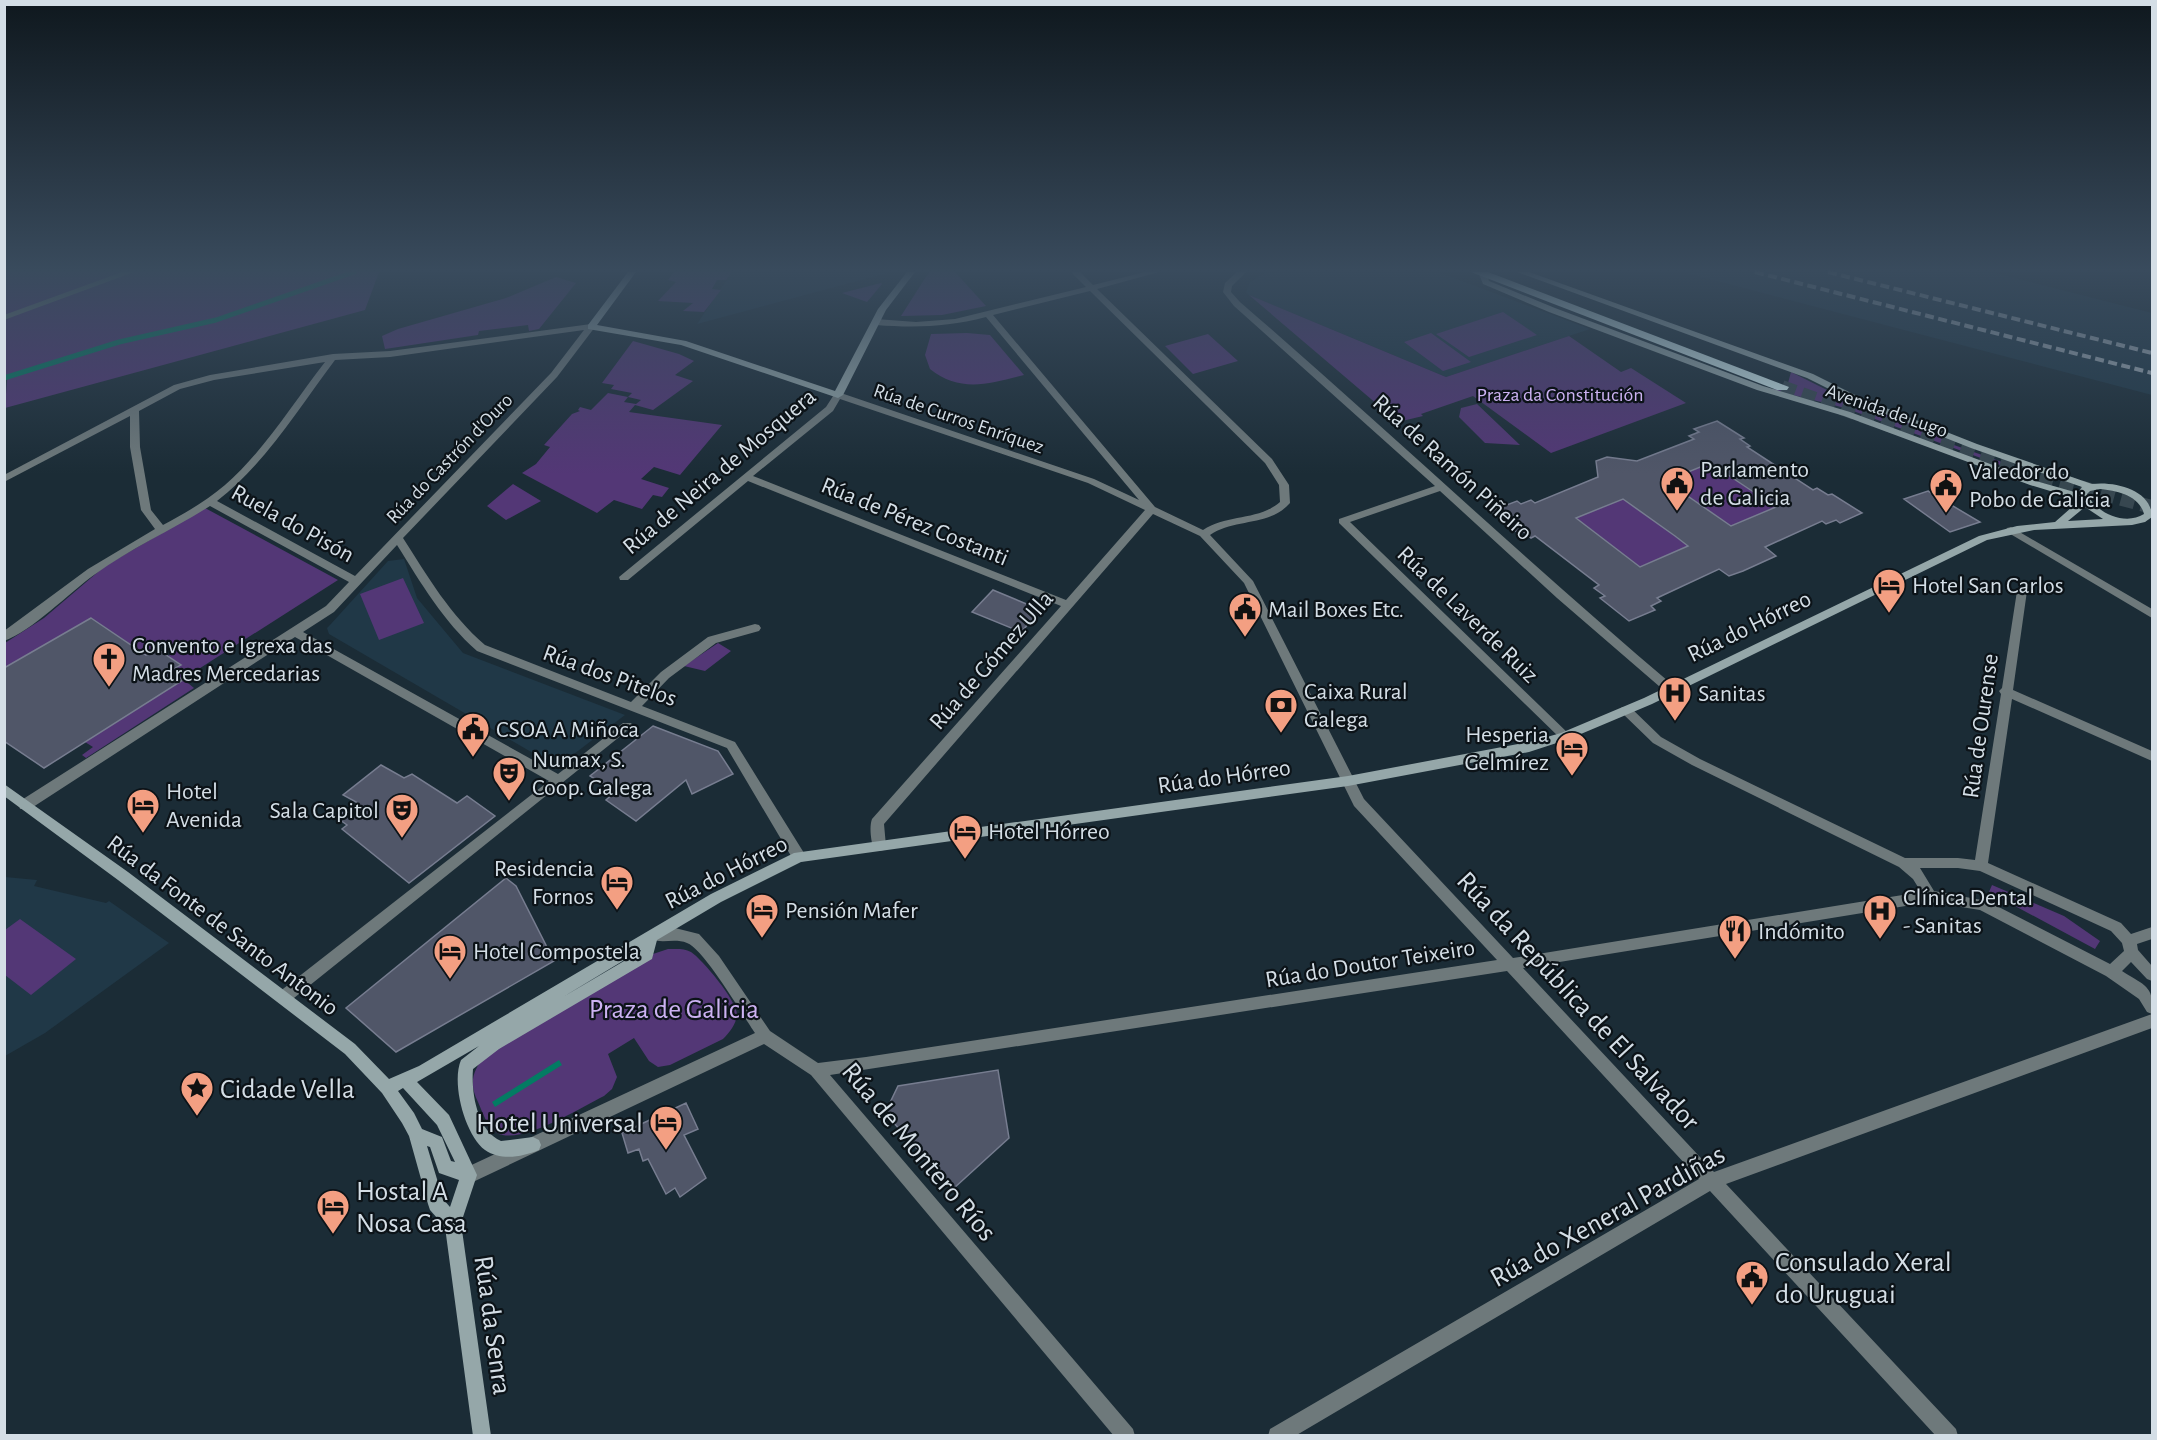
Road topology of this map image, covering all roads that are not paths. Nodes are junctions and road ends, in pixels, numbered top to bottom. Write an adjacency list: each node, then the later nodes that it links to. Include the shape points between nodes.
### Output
1 (500, 339): 12 (street, via 390,354)
2 (582, 339): 33 (street, Rúa do Castrón d'Ouro, via 554,375)
3 (661, 339): 13 (street, Rúa de Curros Enríquez)
4 (867, 339): 13 (street)
5 (1009, 339): 16 (street)
6 (1144, 339): 32 (street, via 1269,461 1284,485 1285,503 1280,509 1213,526)
7 (1277, 339): 19 (street, Rúa de Ramón Piñeiro)
8 (1629, 339): 22 (street, Avenida de Lugo, via 1753,386 1847,414)
9 (1665, 339): 10 (highway, Avenida de Lugo, via 1785,382)
10 (1676, 339)
11 (1708, 339): 18 (street, Avenida de Lugo, via 1810,376 1860,401 1992,453)
12 (333, 357): 14 (street, via 213,377 177,387); 24 (street, via 244,473)
13 (838, 395): 15 (street, Rúa de Neira de Mosquera, via 830,410); 20 (street, Rúa de Curros Enríquez)
14 (135, 411): 17 (street); 30 (street, via 135,447 146,510)
15 (746, 477): 34 (street, Rúa de Neira de Mosquera); 37 (street, Rúa de Pérez Costanti)
16 (1127, 478): 20 (street, via 1120,485); 25 (street)
17 (4, 479)
18 (2091, 486): 21 (street, Avenida de Lugo, via 2112,487); 22 (street, via 2084,491)
19 (1441, 487): 42 (street, Rúa de Ramón Piñeiro); 47 (street, Rúa de Laverde Ruiz, via 1343,521)
20 (1107, 488): 25 (street, Rúa de Curros Enríquez)
21 (2135, 496): 23 (street); 27 (street, via 2149,512 2147,518)
22 (2084, 499): 26 (street, Avenida de Lugo, via 2103,515); 29 (street)
23 (2152, 500)
24 (211, 502): 30 (street); 35 (street, Ruela do Pisón)
25 (1152, 509): 32 (street, Rúa de Curros Enríquez); 37 (street, Rúa de Gómez Ulla)
26 (2122, 520): 27 (street); 29 (street, Rúa do Hórreo)
27 (2138, 521): 28 (street)
28 (2152, 521)
29 (2059, 523): 31 (street, Rúa do Hórreo)
30 (160, 529): 41 (street, via 91,572 36,618)
31 (2012, 530): 38 (street); 42 (street, Rúa do Hórreo, via 1958,550)
32 (1204, 534): 50 (street, Rúa da República de El Salvador, via 1248,581)
33 (398, 538): 35 (street, Rúa do Castrón d'Ouro); 44 (street, Rúa dos Pitelos, via 432,594 464,635 481,648)
34 (624, 577)
35 (355, 581): 40 (street, Rúa do Castrón d'Ouro, via 330,609)
36 (2022, 591): 43 (street, Rúa de Ourense)
37 (1068, 605): 53 (street, Rúa de Gómez Ulla, via 877,823)
38 (2152, 614)
39 (755, 628): 44 (street, via 712,640 665,675)
40 (295, 632): 49 (street); 52 (street, Rúa do Castrón d'Ouro)
41 (4, 637)
42 (1671, 690): 45 (street, Rúa do Hórreo)
43 (2005, 691): 48 (street); 56 (street, Rúa de Ourense)
44 (634, 706): 54 (street, Rúa dos Pitelos, via 731,745)
45 (1626, 710): 47 (street, Rúa do Hórreo); 55 (street, via 1657,740 1696,762)
46 (627, 726): 49 (street)
47 (1565, 736): 50 (street, Rúa do Hórreo, via 1529,747)
48 (2152, 756)
49 (557, 779): 64 (street)
50 (1348, 781): 53 (street, Rúa do Hórreo); 61 (street, Rúa da República de El Salvador, via 1359,802)
51 (7, 794): 52 (street, Rúa da Fonte de Santo Antonio)
52 (25, 805): 64 (street, Rúa da Fonte de Santo Antonio)
53 (879, 846): 54 (street, Rúa do Hórreo)
54 (799, 857): 59 (street, Rúa do Hórreo, via 716,898)
55 (1904, 863): 56 (street); 57 (street, via 1918,875)
56 (1981, 866): 60 (street, via 2116,927)
57 (1930, 896): 61 (street, Rúa do Doutor Teixeiro); 62 (street, Rúa do Doutor Teixeiro, via 1982,905)
58 (2152, 933): 60 (street)
59 (653, 936): 67 (street, Rúa de Montero Ríos, via 675,934 694,938 714,960); 69 (street, Rúa do Hórreo, via 424,1071); 73 (street, via 647,955 494,1044 466,1065 466,1099 483,1139 500,1149)
60 (2130, 947): 62 (street); 63 (street)
61 (1510, 964): 68 (street, Rúa do Doutor Teixeiro); 75 (street, Rúa da República de El Salvador)
62 (2111, 972): 65 (street, Rúa do Doutor Teixeiro, via 2144,994)
63 (2152, 975)
64 (284, 997): 70 (street, Rúa da Fonte de Santo Antonio, via 350,1049)
65 (2152, 1007)
66 (2152, 1021): 75 (street, Rúa do Xeneral Pardiñas)
67 (765, 1036): 68 (street, Rúa de Montero Ríos); 73 (street)
68 (816, 1070): 78 (street, Rúa de Montero Ríos)
69 (411, 1086): 70 (street); 71 (street); 74 (street, via 442,1120)
70 (387, 1088): 71 (street)
71 (408, 1118): 72 (street)
72 (416, 1134): 74 (street, via 436,1142 445,1167); 76 (street, via 436,1204)
73 (533, 1145): 74 (street)
74 (469, 1175): 76 (street, Rúa da Senra)
75 (1710, 1182): 79 (street, Rúa do Xeneral Pardiñas); 80 (street, Rúa da República de El Salvador)
76 (453, 1223): 77 (street, Rúa da Senra)
77 (482, 1436)
78 (1126, 1436)
79 (1277, 1436)
80 (1949, 1436)

